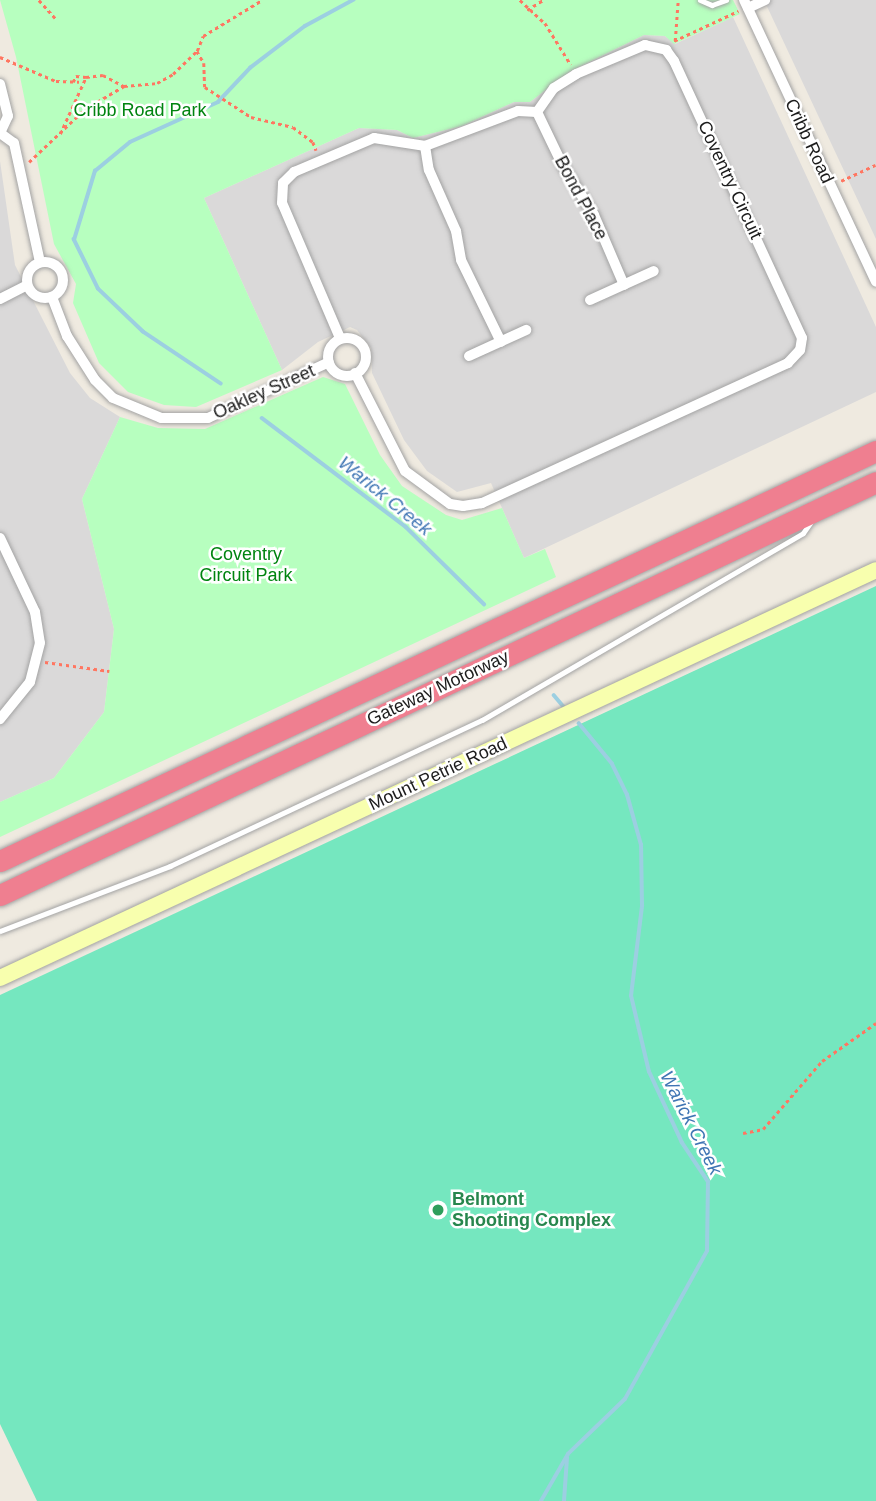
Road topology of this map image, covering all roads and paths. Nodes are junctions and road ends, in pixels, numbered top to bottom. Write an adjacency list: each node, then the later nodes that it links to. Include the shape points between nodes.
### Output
1 (39, 0): 11 (path)
2 (262, 0): 13 (path, via 203,36)
3 (520, 0): 10 (path)
4 (543, 0): 10 (path)
5 (678, 0): 12 (path)
6 (700, 0): 7 (lane, via 712,5)
7 (726, 0)
8 (765, 0): 9 (street)
9 (746, 4): 12 (path); 32 (street, Cribb Road)
10 (527, 10): 16 (path, via 545,23)
11 (56, 19)
12 (674, 41): 14 (path)
13 (197, 51): 21 (path, via 157,83); 26 (path, via 204,64 205,87 251,117 293,127 313,142)
14 (666, 51): 16 (street, via 645,45); 43 (street, Coventry Circuit, via 799,324 800,350 788,363 482,503 463,506 450,504 405,471)
15 (0, 57): 18 (path, via 56,81)
16 (576, 74): 22 (street, via 554,89)
17 (86, 76): 18 (path, via 76,76); 19 (path); 21 (path, via 103,75)
18 (73, 82): 19 (path)
19 (80, 83): 24 (path)
20 (0, 84): 23 (street, via 8,116)
21 (124, 86): 24 (path, via 85,109)
22 (537, 112): 25 (street, via 518,111); 34 (street, Bond Place, via 562,166 594,215)
23 (0, 133): 30 (street, via 14,144)
24 (58, 136): 27 (path)
25 (425, 146): 26 (street, via 374,138); 40 (street, via 429,170 456,231 461,260)
26 (320, 160): 39 (street, via 294,172 283,183 282,203)
27 (27, 164)
28 (876, 165): 29 (path)
29 (838, 182)
30 (40, 262): 33 (street, via 29,271); 35 (street, via 54,264 62,274 62,288)
31 (654, 271): 34 (street)
32 (876, 282)
33 (27, 285): 35 (street, via 37,297); 36 (street)
34 (624, 285): 37 (street)
35 (52, 297): 42 (street, Oakley Street, via 67,336 94,380 113,398 161,418 208,418)
36 (0, 299)
37 (590, 300)
38 (526, 330): 40 (street)
39 (340, 338): 42 (street, via 330,348); 43 (street, via 354,339 364,349 364,363)
40 (501, 342): 41 (street)
41 (469, 356)
42 (329, 362): 43 (street, via 339,374)
43 (355, 373)
44 (876, 451): 52 (highway, Gateway Motorway)
45 (876, 482): 46 (highway, Gateway Motorway)
46 (819, 509): 53 (highway, Gateway Motorway); 54 (lane, via 803,533 482,720 170,866)
47 (0, 538): 49 (street, via 35,612)
48 (876, 570): 55 (street, Mount Petrie Road)
49 (39, 661): 50 (path); 51 (street, via 20,699)
50 (109, 671)
51 (0, 719)
52 (0, 861)
53 (0, 895)
54 (0, 931)
55 (0, 978)
56 (876, 1023): 57 (path, via 822,1061 763,1129)
57 (743, 1133)

